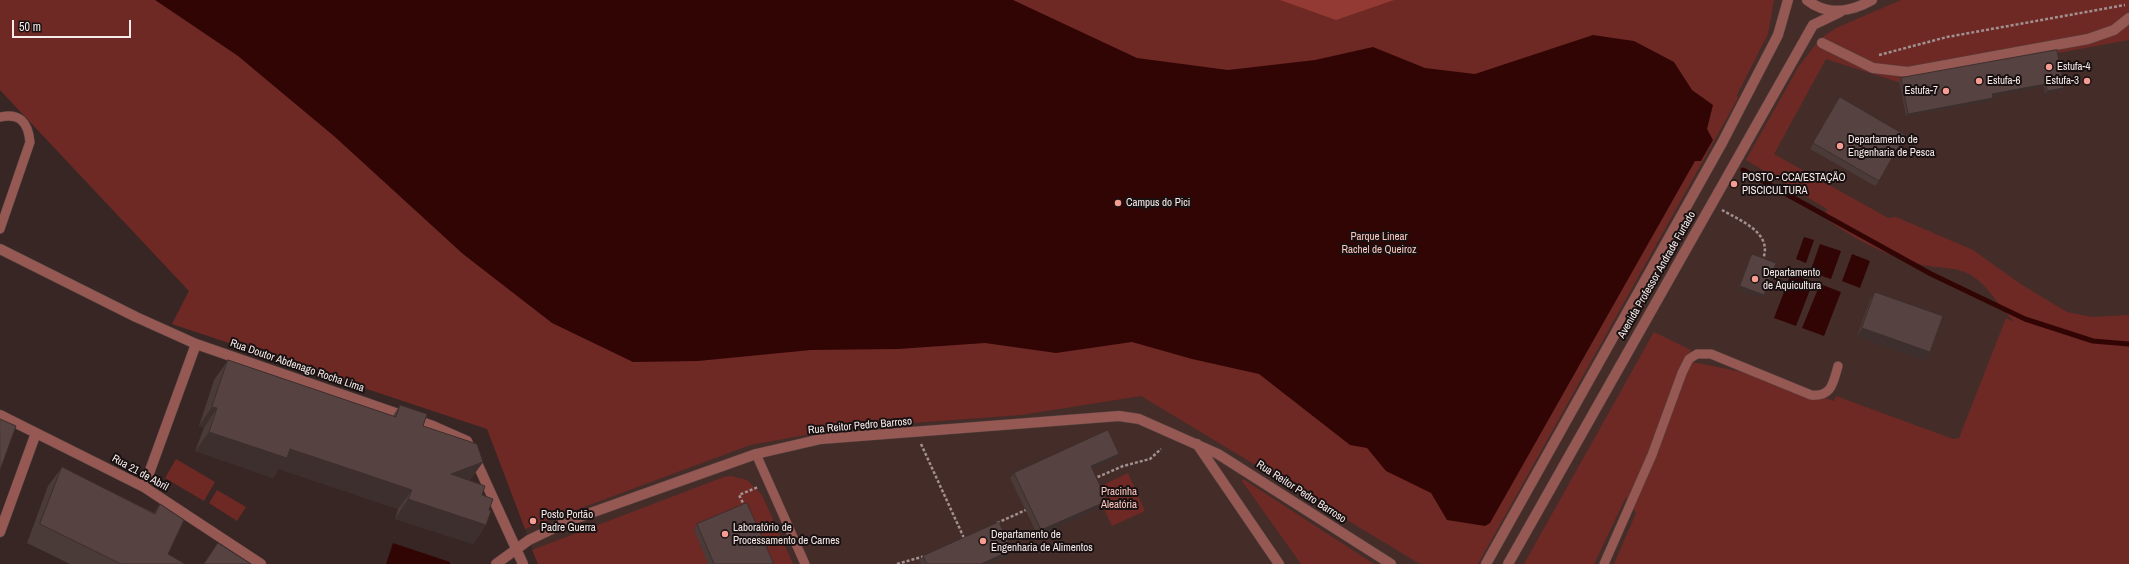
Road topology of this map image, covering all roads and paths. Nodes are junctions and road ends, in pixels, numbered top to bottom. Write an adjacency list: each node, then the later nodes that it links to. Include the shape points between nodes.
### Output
1 (1788, 0): 41 (street, Avenida Professor Andrade Furtado, via 1778,35 1722,143)
2 (1807, 0): 5 (street, via 1823,9)
3 (1872, 0): 5 (street, Avenida Professor Andrade Furtado, via 1857,8)
4 (2129, 6): 8 (path, via 1947,37)
5 (1840, 12): 42 (street, Avenida Professor Andrade Furtado, via 1813,25)
6 (2129, 18): 8 (street, via 2114,30 2088,39 1908,72 1873,68)
7 (1822, 43): 8 (street)
8 (1855, 60)
9 (0, 117): 11 (lane, via 17,117 29,131 30,142)
10 (1737, 219): 13 (path, via 1764,239 1766,251)
11 (0, 229)
12 (0, 248): 14 (street, Rua Doutor Abdenago Rocha Lima, via 136,317)
13 (1763, 259)
14 (196, 344): 23 (street); 32 (street, Rua Doutor Abdenago Rocha Lima, via 433,426 467,441)
15 (1838, 366): 43 (lane, via 1830,390 1817,396 1711,354 1702,353 1690,359 1682,373 1652,455)
16 (0, 415): 17 (street, Rua 21 de Abril)
17 (36, 433): 23 (street, Rua 21 de Abril); 28 (street)
18 (921, 442): 30 (path)
19 (1197, 444): 21 (street, Rua Reitor Pedro Barroso, via 1139,419 1119,416 821,439); 39 (street); 40 (street, Rua Reitor Pedro Barroso, via 1218,454)
20 (1161, 449): 22 (path, via 1150,459 1123,466)
21 (756, 454): 32 (street, Rua Reitor Pedro Barroso, via 571,520 529,540); 37 (lane)
22 (1089, 481)
23 (144, 487): 34 (street, Rua 21 de Abril)
24 (758, 487): 26 (path, via 739,495)
25 (1033, 506): 27 (path)
26 (745, 508)
27 (992, 525)
28 (0, 532)
29 (971, 535): 30 (path)
30 (964, 538): 31 (path)
31 (957, 541)
32 (517, 549): 35 (street, Rua Reitor Pedro Barroso); 36 (street, Rua Doutor Abdenago Rocha Lima)
33 (930, 554): 38 (path)
34 (261, 564)
35 (496, 564)
36 (523, 564)
37 (805, 564)
38 (897, 564)
39 (1279, 564)
40 (1390, 564)
41 (1486, 564)
42 (1508, 564)
43 (1604, 564)

